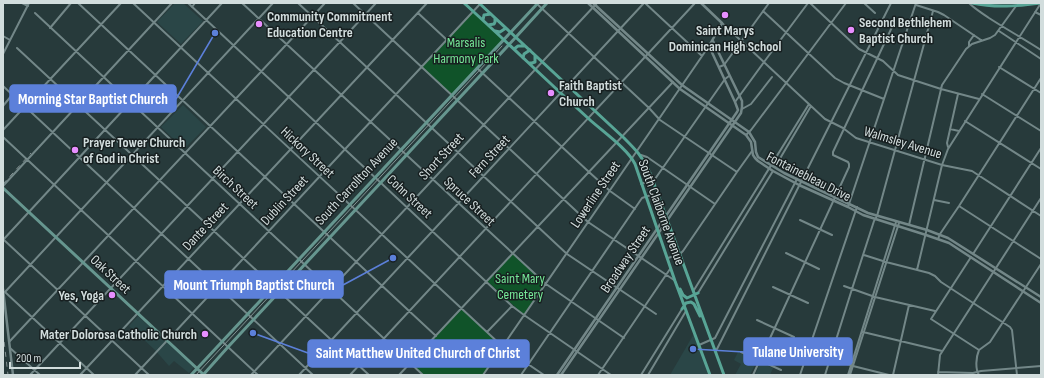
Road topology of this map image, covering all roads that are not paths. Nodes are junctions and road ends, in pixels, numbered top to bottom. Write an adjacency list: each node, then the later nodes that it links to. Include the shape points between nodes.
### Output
1 (22, 3): 31 (street)
2 (71, 3): 63 (street)
3 (78, 3): 59 (street)
4 (121, 3): 59 (street)
5 (133, 3): 56 (street, Hickory Street)
6 (172, 3): 56 (street)
7 (188, 3): 37 (street, Cohn Street)
8 (195, 3): 37 (street)
9 (242, 3): 52 (street, Spruce Street)
10 (273, 3): 52 (street)
11 (298, 3): 51 (street)
12 (325, 3): 51 (street)
13 (353, 3): 47 (street)
14 (376, 3): 47 (street)
15 (427, 3): 45 (street, Dante Street)
16 (464, 3): 43 (main road, South Claiborne Avenue)
17 (480, 3): 43 (street, Dublin Street); 48 (main road, South Claiborne Avenue)
18 (537, 3): 38 (street); 39 (main road, South Carrollton Avenue)
19 (547, 3): 38 (main road, South Carrollton Avenue)
20 (588, 3): 36 (street)
21 (645, 3): 65 (street); 66 (street, Fern Street)
22 (695, 3): 65 (street)
23 (701, 3): 57 (street, Walmsley Avenue)
24 (769, 3): 40 (street)
25 (809, 3): 58 (street); 70 (street)
26 (846, 3): 58 (street)
27 (864, 3): 46 (street)
28 (891, 3): 99 (street)
29 (970, 3): 34 (main road); 62 (street)
30 (1041, 3): 35 (main road); 42 (street)
31 (28, 4): 76 (street)
32 (220, 4): 54 (street)
33 (916, 4): 41 (street); 122 (street)
34 (992, 4): 35 (main road)
35 (1017, 4): 62 (street)
36 (595, 5): 66 (street); 71 (street, Short Street)
37 (192, 7): 54 (street, Cohn Street)
38 (542, 9): 49 (main road, South Carrollton Avenue); 71 (street)
39 (531, 11): 49 (main road); 69 (main road, South Carrollton Avenue)
40 (763, 11): 70 (street); 82 (street)
41 (933, 11): 72 (street, via 944,15); 132 (street)
42 (1035, 11): 50 (street); 74 (street)
43 (474, 12): 55 (main road, South Claiborne Avenue); 78 (street, Dublin Street)
44 (35, 13): 63 (street, Birch Street)
45 (418, 13): 77 (street, Dante Street); 78 (street)
46 (874, 13)
47 (365, 14): 77 (street); 83 (street)
48 (491, 14): 53 (main road, South Claiborne Avenue); 55 (main road, via 484,15)
49 (536, 15): 75 (main road, South Carrollton Avenue)
50 (1041, 15)
51 (312, 17): 83 (street); 85 (street)
52 (259, 18): 85 (street, Spruce Street); 87 (street)
53 (495, 18): 60 (main road, via 494,24); 64 (main road, South Claiborne Avenue)
54 (207, 20): 87 (street, Cohn Street); 92 (street)
55 (483, 21): 60 (main road, South Claiborne Avenue)
56 (154, 23): 92 (street, Hickory Street); 94 (street)
57 (722, 23): 80 (street, Lowerline Street); 82 (street, Walmsley Avenue)
58 (831, 23): 98 (street); 99 (street, via 852,44)
59 (101, 24): 94 (street); 97 (street)
60 (488, 25): 67 (main road, South Claiborne Avenue)
61 (893, 25): 106 (street)
62 (1002, 26): 68 (street); 74 (street)
63 (50, 28): 97 (street, Birch Street)
64 (506, 28): 67 (main road, via 500,32); 69 (main road, South Claiborne Avenue)
65 (672, 28): 102 (street); 103 (street)
66 (620, 30): 102 (street); 104 (street, Fern Street)
67 (495, 31): 79 (main road, South Claiborne Avenue)
68 (999, 31): 81 (street, via 993,37); 84 (street)
69 (511, 32): 75 (main road, South Claiborne Avenue); 79 (main road, South Carrollton Avenue)
70 (786, 32): 98 (street); 109 (street)
71 (569, 33): 104 (street); 108 (street, Short Street)
72 (974, 35): 81 (street); 90 (street)
73 (3, 36): 76 (street)
74 (1019, 36): 84 (street); 96 (street)
75 (516, 37): 86 (main road, South Carrollton Avenue); 88 (main road, South Claiborne Avenue)
76 (10, 40): 100 (street)
77 (392, 40): 113 (street, Dante Street); 114 (street)
78 (447, 40): 114 (street, Dublin Street)
79 (504, 40): 86 (main road, South Claiborne Avenue); 110 (main road, South Carrollton Avenue)
80 (712, 40): 89 (street, Lowerline Street); 112 (street)
81 (981, 40): 90 (street)
82 (741, 41): 109 (street, Walmsley Avenue); 112 (street)
83 (339, 42): 113 (street); 118 (street)
84 (1015, 42): 107 (street); 115 (street)
85 (287, 44): 118 (street, Spruce Street); 121 (street)
86 (509, 45): 93 (main road, South Claiborne Avenue); 119 (main road, South Carrollton Avenue)
87 (234, 46): 121 (street, Cohn Street); 123 (street)
88 (525, 46): 93 (main road); 95 (main road, South Claiborne Avenue)
89 (709, 46): 103 (street, Lowerline Street); 117 (street)
90 (969, 46): 141 (street)
91 (17, 48): 130 (street)
92 (181, 48): 123 (street, Hickory Street); 125 (street)
93 (514, 49): 105 (main road, South Claiborne Avenue)
94 (128, 50): 125 (street); 127 (street)
95 (530, 50): 101 (main road, South Claiborne Avenue); 105 (main road)
96 (1041, 50)
97 (76, 52): 127 (street, Birch Street); 130 (street)
98 (809, 53): 135 (street); 139 (street, via 840,82)
99 (866, 53): 106 (street); 139 (street)
100 (3, 54)
101 (535, 55): 108 (main road, South Claiborne Avenue); 111 (main road, via 535,62)
102 (647, 55): 133 (street); 134 (street); 138 (street)
103 (702, 56): 138 (street, Lowerline Street)
104 (594, 57): 134 (street); 136 (street, Fern Street)
105 (523, 58): 111 (main road, South Claiborne Avenue)
106 (876, 58): 122 (street, via 887,63); 143 (street)
107 (1041, 59)
108 (542, 62): 120 (street, Short Street); 136 (main road, South Claiborne Avenue)
109 (764, 62): 135 (street, Walmsley Avenue); 153 (street)
110 (482, 63): 116 (main road, South Carrollton Avenue); 119 (main road)
111 (529, 63): 120 (main road, South Claiborne Avenue)
112 (724, 65): 117 (street); 126 (street)
113 (366, 67): 146 (street, Dante Street); 150 (street)
114 (421, 67): 150 (street, Dublin Street); 151 (street)
115 (999, 67): 142 (street); 148 (street)
116 (477, 68): 124 (street); 151 (main road, South Carrollton Avenue)
117 (719, 68): 131 (street)
118 (314, 69): 146 (street, Spruce Street); 152 (street)
119 (486, 69): 124 (main road, South Carrollton Avenue)
120 (536, 70): 144 (main road, South Claiborne Avenue); 154 (street, Short Street)
121 (262, 71): 152 (street, Cohn Street); 155 (street)
122 (894, 71): 132 (street, via 901,77); 156 (street)
123 (208, 73): 155 (street, Hickory Street); 158 (street)
124 (482, 73): 154 (street); 159 (main road, South Carrollton Avenue)
125 (156, 75): 158 (street); 160 (street)
126 (729, 76): 131 (street); 153 (street)
127 (103, 77): 160 (street, Birch Street); 162 (street)
128 (772, 77): 168 (street, via 751,104)
129 (1041, 78): 142 (street)
130 (50, 79): 162 (street); 166 (street)
131 (724, 79): 161 (street); 163 (street)
132 (914, 81): 141 (street); 208 (street)
133 (673, 82): 140 (street); 167 (street)
134 (621, 83): 167 (street); 169 (street)
135 (786, 83): 164 (street, Walmsley Avenue); 193 (street)
136 (568, 85): 144 (street, Fern Street); 169 (main road, South Claiborne Avenue)
137 (3, 86): 149 (street)
138 (682, 86): 140 (street, Lowerline Street); 163 (street)
139 (850, 86): 143 (street); 178 (street)
140 (680, 89): 163 (street); 172 (street, Lowerline Street)
141 (941, 89): 147 (street); 220 (street)
142 (1034, 89): 145 (street); 170 (street)
143 (861, 90): 156 (street); 186 (street)
144 (561, 93): 171 (main road, South Claiborne Avenue); 173 (street, Fern Street)
145 (1041, 93)
146 (341, 94): 176 (street, Dante Street); 177 (street, Spruce Street)
147 (958, 94): 157 (street); 187 (street)
148 (982, 94): 157 (street); 170 (street)
149 (12, 95): 165 (street); 166 (street)
150 (396, 95): 177 (street, Dublin Street); 179 (street)
151 (452, 95): 159 (street); 179 (main road, South Carrollton Avenue)
152 (289, 96): 176 (street, Cohn Street); 180 (street)
153 (739, 96): 161 (street); 168 (street)
154 (509, 97): 173 (street); 182 (street, Short Street)
155 (236, 99): 180 (street, Hickory Street); 183 (street)
156 (884, 99): 197 (street)
157 (979, 99): 175 (street)
158 (183, 100): 183 (street); 184 (street)
159 (458, 100): 182 (street); 185 (main road, South Carrollton Avenue)
160 (130, 102): 184 (street, Birch Street); 189 (street)
161 (736, 102): 174 (street, Broadway Street, via 738,110)
162 (78, 104): 189 (street); 191 (street)
163 (706, 105): 174 (street); 181 (street); 196 (street)
164 (810, 105): 178 (street, Walmsley Avenue); 223 (street)
165 (3, 106)
166 (25, 107): 188 (street); 191 (street)
167 (649, 108): 172 (street); 194 (street)
168 (742, 109): 174 (street)
169 (595, 111): 171 (street); 194 (main road, South Claiborne Avenue)
170 (1016, 116): 192 (street); 198 (street)
171 (588, 118): 199 (main road, South Claiborne Avenue); 200 (street)
172 (659, 119): 196 (street); 207 (street, Lowerline Street)
173 (535, 121): 200 (street); 205 (street, Fern Street)
174 (734, 121): 181 (street, Broadway Street); 193 (street)
175 (965, 121): 190 (street); 198 (street)
176 (316, 122): 203 (street, Dante Street); 204 (street, Cohn Street)
177 (370, 122): 204 (street, Dublin Street); 206 (street, Spruce Street)
178 (831, 122): 186 (street, Walmsley Avenue); 241 (street)
179 (426, 123): 185 (street); 206 (main road, South Carrollton Avenue)
180 (263, 124): 203 (street, Hickory Street); 209 (street)
181 (732, 124): 193 (street); 216 (street, Broadway Street)
182 (484, 125): 205 (street); 211 (street, Short Street)
183 (210, 126): 209 (street); 212 (street)
184 (158, 128): 212 (street, Birch Street); 213 (street)
185 (432, 128): 211 (street); 214 (main road, South Carrollton Avenue)
186 (843, 128): 197 (street, Walmsley Avenue, via 856,138); 254 (street, via 833,155 848,162 849,167)
187 (950, 129): 190 (street); 201 (street)
188 (3, 130)
189 (105, 130): 213 (street); 217 (street)
190 (959, 131): 201 (street)
191 (52, 132): 217 (street); 219 (street)
192 (1041, 132)
193 (748, 134): 210 (street, Fontainebleau Drive); 223 (street, Fontainebleau Drive, via 755,142 758,157)
194 (622, 136): 199 (street); 207 (main road, South Claiborne Avenue)
195 (3, 137): 219 (street)
196 (684, 137): 216 (street); 224 (street)
197 (869, 142): 208 (street, Walmsley Avenue); 268 (street)
198 (999, 142): 221 (street); 231 (street)
199 (616, 143): 218 (main road, South Claiborne Avenue); 228 (street)
200 (561, 147): 228 (street); 230 (street)
201 (948, 148): 222 (street)
202 (1041, 148): 221 (street)
203 (290, 149): 232 (street, Dante Street); 233 (street, Hickory Street)
204 (345, 149): 233 (street, Dublin Street); 235 (street, Cohn Street)
205 (509, 149): 230 (street); 234 (street, Fern Street)
206 (400, 150): 214 (street, Spruce Street); 235 (main road, South Carrollton Avenue)
207 (637, 150): 215 (main road, South Claiborne Avenue); 218 (street, Lowerline Street)
208 (895, 150): 220 (street, Walmsley Avenue); 280 (street)
209 (238, 151): 232 (street); 236 (street)
210 (752, 151): 225 (street, Fontainebleau Drive, via 756,160); 229 (street)
211 (458, 152): 234 (street); 238 (street, Short Street)
212 (185, 153): 236 (street, Birch Street); 240 (street)
213 (132, 155): 240 (street); 242 (street)
214 (406, 155): 238 (street, Spruce Street); 243 (main road, South Carrollton Avenue)
215 (641, 155): 224 (street); 239 (main road, South Claiborne Avenue)
216 (710, 155): 229 (street); 248 (street, Broadway Street)
217 (79, 157): 242 (street); 246 (street)
218 (632, 158): 245 (main road, South Claiborne Avenue); 250 (street, Lowerline Street)
219 (27, 159): 246 (street); 249 (street)
220 (925, 160): 222 (street, Walmsley Avenue); 289 (street)
221 (1031, 163): 226 (street); 252 (street)
222 (942, 165): 231 (street, Walmsley Avenue, via 970,170); 258 (street)
223 (773, 166): 225 (street); 227 (street); 237 (street, Fontainebleau Drive)
224 (663, 168): 239 (street); 248 (street)
225 (769, 169): 227 (street, Fontainebleau Drive); 257 (street)
226 (1041, 169)
227 (773, 171): 244 (street, Fontainebleau Drive); 259 (street)
228 (589, 172): 250 (street); 256 (street)
229 (737, 172): 267 (street)
230 (536, 174): 256 (street); 261 (street)
231 (979, 175): 252 (street, Walmsley Avenue); 270 (street)
232 (265, 176): 263 (street, Dante Street); 264 (street)
233 (320, 176): 264 (street, Dublin Street); 265 (street, Hickory Street)
234 (484, 176): 261 (street); 266 (street, Fern Street)
235 (375, 177): 243 (street, Cohn Street); 265 (main road, South Carrollton Avenue)
236 (212, 179): 263 (street, Birch Street); 269 (street)
237 (797, 179): 241 (street, Fontainebleau Drive); 244 (street)
238 (433, 180): 266 (street, Spruce Street); 271 (street, Short Street)
239 (652, 180): 245 (street); 251 (main road, South Claiborne Avenue)
240 (160, 181): 269 (street); 273 (street)
241 (801, 181): 247 (street); 254 (street, Fontainebleau Drive)
242 (107, 183): 273 (street); 275 (street)
243 (381, 183): 271 (street, Cohn Street); 276 (main road, South Carrollton Avenue)
244 (795, 183): 247 (street, Fontainebleau Drive); 287 (street)
245 (641, 184): 253 (main road, South Claiborne Avenue)
246 (54, 185): 275 (street); 279 (street)
247 (799, 185): 260 (street, Fontainebleau Drive); 288 (street)
248 (689, 186): 267 (street); 282 (street, Broadway Street)
249 (3, 187): 279 (main road, Oak Street)
250 (610, 191): 274 (street); 285 (street, Lowerline Street)
251 (657, 193): 253 (street); 282 (main road, South Claiborne Avenue)
252 (1010, 196): 277 (street, Walmsley Avenue); 292 (street)
253 (646, 197): 274 (street, via 642,198); 300 (main road, South Claiborne Avenue)
254 (836, 197): 260 (street); 268 (street, Fontainebleau Drive)
255 (1041, 198): 277 (street)
256 (563, 200): 285 (street); 291 (street)
257 (750, 200): 259 (street); 294 (street)
258 (934, 200): 262 (street); 296 (street)
259 (754, 201): 302 (street)
260 (834, 201): 268 (street, Fontainebleau Drive); 295 (street)
261 (511, 202): 291 (street); 293 (street)
262 (949, 203)
263 (240, 204): 297 (street, Dante Street); 298 (street, Birch Street)
264 (294, 204): 298 (street, Dublin Street); 301 (street)
265 (350, 204): 276 (street, Hickory Street); 301 (main road, South Carrollton Avenue)
266 (458, 204): 293 (street, Spruce Street); 299 (street, Fern Street)
267 (715, 204): 318 (street)
268 (848, 205): 272 (street, Fontainebleau Drive); 278 (street, Fontainebleau Drive)
269 (187, 206): 297 (street); 303 (street)
270 (959, 206): 292 (street); 305 (street)
271 (407, 207): 299 (street, Cohn Street); 304 (street, Short Street)
272 (856, 207): 278 (street); 280 (street, Fontainebleau Drive)
273 (134, 208): 303 (street); 308 (street)
274 (635, 209): 313 (street)
275 (81, 210): 308 (street); 309 (street)
276 (356, 210): 304 (street, Hickory Street); 310 (main road, South Carrollton Avenue)
277 (1033, 210): 281 (street, Walmsley Avenue); 314 (street)
278 (855, 211): 283 (street, Fontainebleau Drive); 480 (street)
279 (28, 212): 309 (main road, Oak Street); 312 (street)
280 (877, 216): 283 (street); 286 (street, Fontainebleau Drive)
281 (1041, 216)
282 (667, 218): 300 (street, Broadway Street); 318 (main road, South Claiborne Avenue)
283 (875, 219): 290 (street, Fontainebleau Drive); 319 (street)
284 (800, 220): 295 (street)
285 (588, 222): 313 (street); 317 (street, Lowerline Street)
286 (898, 222): 289 (street, Fontainebleau Drive); 290 (street)
287 (774, 223): 288 (street); 332 (street)
288 (779, 225): 337 (street)
289 (909, 225): 296 (street, Fontainebleau Drive)
290 (896, 226): 307 (street, Fontainebleau Drive); 335 (street)
291 (538, 227): 316 (street); 317 (street)
292 (990, 227): 314 (street); 320 (street)
293 (485, 229): 316 (street, Spruce Street); 321 (street)
294 (731, 230): 302 (street); 331 (street)
295 (820, 230): 306 (street); 334 (street)
296 (927, 230): 305 (street, Fontainebleau Drive); 307 (street)
297 (214, 231): 322 (street); 327 (street, Dante Street)
298 (269, 231): 322 (street, Dublin Street); 328 (street, Birch Street)
299 (433, 231): 321 (street, Cohn Street); 323 (street, Fern Street)
300 (658, 231): 324 (street, Broadway Street); 325 (main road, South Claiborne Avenue)
301 (324, 232): 310 (street); 328 (main road, South Carrollton Avenue)
302 (734, 232): 339 (street)
303 (161, 233): 327 (street); 330 (street)
304 (382, 234): 323 (street, Hickory Street); 333 (street, Short Street)
305 (940, 234): 311 (street); 320 (street, Fontainebleau Drive)
306 (832, 235)
307 (926, 235): 311 (street, Fontainebleau Drive); 345 (street)
308 (108, 236): 330 (street); 336 (street)
309 (56, 237): 336 (main road, Oak Street); 338 (street)
310 (330, 237): 333 (street); 341 (main road, South Carrollton Avenue)
311 (938, 239): 326 (street, Fontainebleau Drive)
312 (3, 240): 338 (street)
313 (614, 240): 324 (street); 346 (street)
314 (1013, 241): 329 (street); 343 (street)
315 (786, 253): 334 (street)
316 (513, 254): 350 (street); 353 (street, Spruce Street)
317 (567, 254): 346 (street); 353 (street, Lowerline Street)
318 (680, 254): 325 (street); 370 (main road, South Claiborne Avenue)
319 (863, 254): 335 (street); 365 (street)
320 (973, 254): 326 (street); 343 (street, Fontainebleau Drive)
321 (460, 256): 350 (street, Cohn Street); 352 (street)
322 (243, 258): 356 (street, Dublin Street); 357 (street)
323 (407, 258): 352 (street, Hickory Street); 354 (street, Fern Street)
324 (640, 258): 348 (street); 364 (street, Broadway Street)
325 (668, 258): 342 (main road, South Claiborne Avenue)
326 (971, 258): 347 (street, Fontainebleau Drive); 361 (street)
327 (188, 259): 355 (street, Dante Street); 356 (street)
328 (299, 259): 341 (street, Birch Street); 357 (main road, South Carrollton Avenue)
329 (1041, 259)
330 (136, 261): 355 (street); 360 (street)
331 (712, 261): 339 (street); 370 (street)
332 (755, 261): 337 (street); 374 (street)
333 (356, 262): 354 (street); 363 (street, Short Street)
334 (805, 262): 344 (street); 371 (street)
335 (885, 262): 345 (street); 372 (street)
336 (83, 263): 360 (main road, Oak Street); 366 (street)
337 (759, 263): 376 (street)
338 (30, 264): 366 (street); 367 (street)
339 (715, 264): 370 (street)
340 (1041, 264): 362 (street)
341 (305, 265): 363 (street, Birch Street); 369 (main road, South Carrollton Avenue)
342 (671, 268): 348 (street); 349 (main road, South Claiborne Avenue)
343 (996, 268): 347 (street); 362 (street, Fontainebleau Drive)
344 (819, 269)
345 (917, 270): 361 (street, via 935,276)
346 (592, 271): 364 (street); 375 (street)
347 (993, 272): 368 (street, Fontainebleau Drive); 377 (street)
348 (666, 275): 351 (street); 382 (street)
349 (674, 275): 351 (main road, South Claiborne Avenue); 370 (main road, via 685,296 689,298)
350 (487, 281): 381 (street, Cohn Street); 384 (street)
351 (675, 281): 383 (main road, South Claiborne Avenue)
352 (434, 284): 384 (street, Hickory Street); 385 (street)
353 (546, 284): 375 (street, Spruce Street); 394 (street, Lowerline Street)
354 (382, 285): 385 (street); 387 (street, Fern Street)
355 (163, 286): 389 (street, Dante Street); 390 (street)
356 (218, 286): 390 (street, Dublin Street); 391 (street)
357 (273, 286): 369 (street); 391 (main road, South Carrollton Avenue)
358 (844, 286): 365 (street)
359 (773, 287): 371 (street)
360 (110, 288): 389 (main road, Oak Street); 393 (street)
361 (951, 288): 377 (street); 386 (street)
362 (1026, 288): 368 (street); 373 (street, Fontainebleau Drive)
363 (331, 289): 387 (street, Birch Street); 395 (street, Short Street)
364 (618, 289): 382 (street); 398 (street, Broadway Street)
365 (852, 289): 372 (street); 431 (street)
366 (58, 290): 393 (street); 396 (street)
367 (4, 291): 396 (street); 419 (street)
368 (1023, 291): 379 (street, Fontainebleau Drive); 400 (street)
369 (279, 292): 395 (street); 397 (main road, South Carrollton Avenue)
370 (695, 293): 402 (main road, South Claiborne Avenue)
371 (790, 295): 378 (street); 401 (street)
372 (874, 296): 380 (street); 404 (street)
373 (1041, 297)
374 (736, 299): 376 (street); 411 (street)
375 (571, 302): 398 (street, Spruce Street); 405 (street)
376 (740, 302): 417 (street)
377 (973, 302): 400 (street); 406 (street)
378 (808, 303)
379 (1041, 303)
380 (909, 305): 386 (street); 418 (street)
381 (512, 306): 394 (street, Cohn Street); 403 (street)
382 (644, 307): 392 (street); 410 (street)
383 (683, 307): 388 (main road, South Claiborne Avenue); 402 (main road, via 688,302 693,303); 438 (street)
384 (462, 309): 403 (street, Hickory Street); 407 (street)
385 (409, 311): 407 (street); 409 (street)
386 (935, 311): 406 (street, via 931,319)
387 (356, 313): 409 (street, Birch Street); 413 (street, Fern Street)
388 (685, 313): 422 (main road, South Claiborne Avenue); 446 (street)
389 (138, 314): 414 (street, Dante Street); 415 (main road, Oak Street)
390 (192, 314): 415 (street, Dublin Street); 416 (street)
391 (248, 314): 397 (street); 416 (main road, South Carrollton Avenue)
392 (656, 314)
393 (85, 315): 414 (street); 420 (street)
394 (524, 315): 405 (street, Cohn Street); 424 (street, Lowerline Street)
395 (306, 316): 413 (street); 421 (street, Short Street)
396 (32, 317): 419 (street); 420 (street)
397 (254, 320): 421 (street); 423 (main road, South Carrollton Avenue)
398 (597, 320): 410 (street, Spruce Street); 428 (street, Broadway Street)
399 (758, 320): 401 (street)
400 (1003, 322): 427 (street, via 990,342); 443 (street, via 1012,330)
401 (775, 328): 408 (street); 432 (street)
402 (707, 331): 412 (main road, South Claiborne Avenue)
403 (487, 332): 424 (street, Hickory Street)
404 (863, 332): 418 (street); 435 (street)
405 (550, 333): 428 (street, Cohn Street); 434 (street)
406 (954, 333): 427 (street); 429 (street)
407 (436, 336): 433 (street)
408 (794, 336)
409 (384, 338): 433 (street, Birch Street); 436 (street)
410 (624, 338): 444 (street)
411 (715, 338): 412 (street); 417 (street)
412 (711, 339): 422 (street); 426 (main road, South Claiborne Avenue)
413 (331, 340): 436 (street); 442 (street, Fern Street)
414 (112, 341): 439 (street, Dante Street); 440 (street)
415 (167, 341): 440 (street, Dublin Street); 441 (main road, Oak Street)
416 (222, 341): 423 (street); 441 (main road, South Carrollton Avenue)
417 (721, 341): 426 (street)
418 (901, 341): 429 (street); 484 (street)
419 (9, 342): 425 (street)
420 (60, 343): 439 (street); 445 (street)
421 (280, 344): 442 (street); 448 (street, Short Street)
422 (699, 345): 477 (main road, South Claiborne Avenue)
423 (228, 347): 448 (street); 459 (main road, South Carrollton Avenue)
424 (503, 347): 434 (street, Hickory Street); 468 (street, Lowerline Street)
425 (10, 348): 445 (street); 451 (street)
426 (714, 350): 478 (main road, South Claiborne Avenue)
427 (979, 350): 450 (street)
428 (576, 351): 444 (street, Cohn Street); 471 (street, Broadway Street); 472 (street, Broadway Street)
429 (942, 351): 449 (street)
430 (741, 352): 432 (street)
431 (831, 358): 435 (street); 481 (street)
432 (760, 360): 447 (street); 479 (street)
433 (410, 363): 466 (street); 467 (street, Birch Street)
434 (528, 364): 469 (street); 470 (street, Hickory Street)
435 (852, 365): 482 (street); 483 (street)
436 (359, 366): 464 (street); 465 (street)
437 (1041, 366): 443 (street)
438 (646, 367): 446 (street); 475 (street)
439 (87, 368): 454 (street, Dante Street); 455 (street)
440 (142, 368): 456 (street, Dublin Street); 457 (street)
441 (197, 368): 458 (main road, South Carrollton Avenue); 459 (main road, Oak Street)
442 (305, 368): 462 (street, Fern Street); 463 (street)
443 (1016, 368): 450 (street); 486 (street)
444 (602, 369): 473 (street); 474 (street, Cohn Street)
445 (35, 370): 452 (street); 453 (street)
446 (651, 370): 476 (street)
447 (781, 370)
448 (254, 371): 460 (street, Short Street); 461 (street)
449 (938, 374): 450 (street)
450 (976, 374): 485 (street)
451 (13, 375)
452 (30, 375)
453 (40, 375)
454 (80, 375)
455 (94, 375)
456 (135, 375)
457 (149, 375)
458 (191, 375)
459 (203, 375)
460 (251, 375)
461 (258, 375)
462 (299, 375)
463 (313, 375)
464 (350, 375)
465 (369, 375)
466 (399, 375)
467 (423, 375)
468 (483, 375)
469 (521, 375)
470 (544, 375)
471 (558, 375)
472 (561, 375)
473 (598, 375)
474 (611, 375)
475 (641, 375)
476 (648, 375)
477 (710, 375)
478 (724, 375)
479 (753, 375)
480 (800, 375)
481 (825, 375)
482 (849, 375)
483 (889, 375)
484 (893, 375)
485 (979, 375)
486 (1017, 375)

